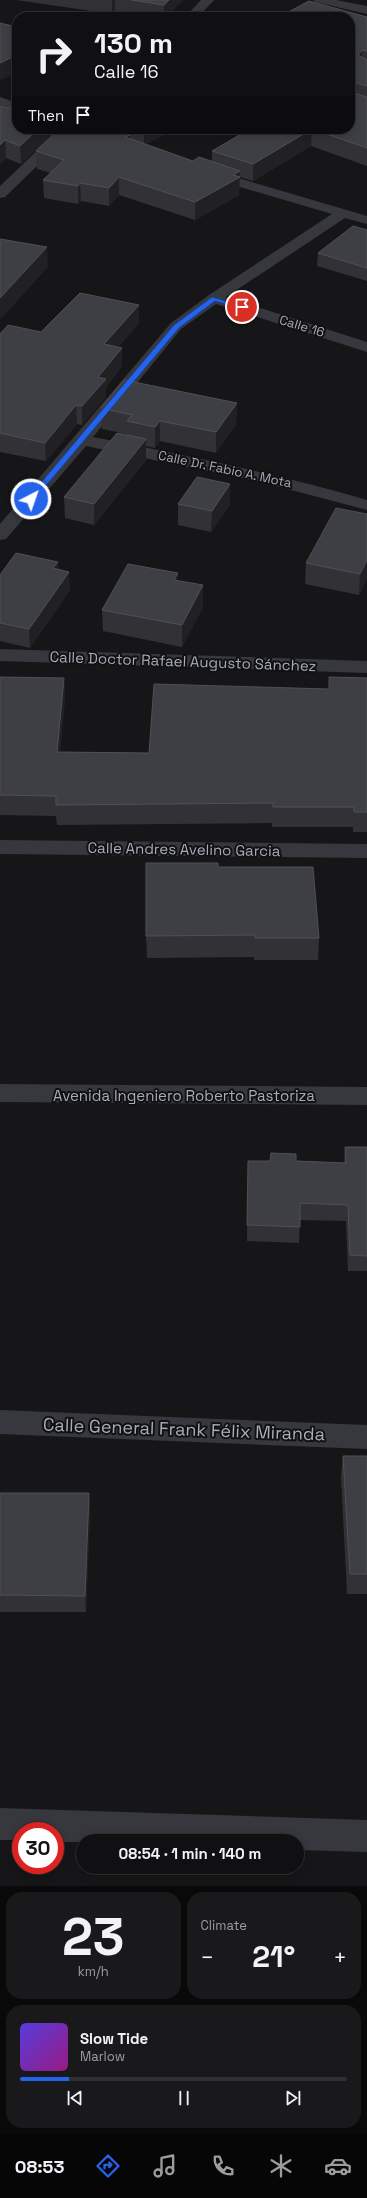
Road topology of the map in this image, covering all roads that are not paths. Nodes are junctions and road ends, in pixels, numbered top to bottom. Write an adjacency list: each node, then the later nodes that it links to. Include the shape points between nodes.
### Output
1 (208, 0): 4 (street)
2 (319, 0): 3 (street)
3 (366, 8)
4 (196, 12)
5 (0, 101): 6 (street)
6 (12, 105)
7 (63, 134): 9 (street)
8 (201, 170): 10 (street)
9 (0, 194)
10 (343, 213): 11 (street); 12 (street)
11 (367, 220)
12 (214, 298): 13 (street, Calle 16); 14 (street, via 176,326)
13 (367, 347)
14 (82, 440): 15 (street, Calle Dr. Fabio A. Mota, via 222,467 304,486); 16 (street)
15 (367, 505)
16 (0, 535)
17 (0, 655): 18 (street, Calle Doctor Rafael Augusto Sánchez)
18 (367, 667)
19 (0, 847): 20 (street, Calle Andres Avelino Garcia)
20 (367, 851)
21 (0, 1093): 22 (street, Avenida Ingeniero Roberto Pastoriza)
22 (367, 1096)
23 (0, 1422): 24 (street, Calle General Frank Félix Miranda)
24 (367, 1437)
25 (0, 1824): 26 (street)
26 (367, 1836)

